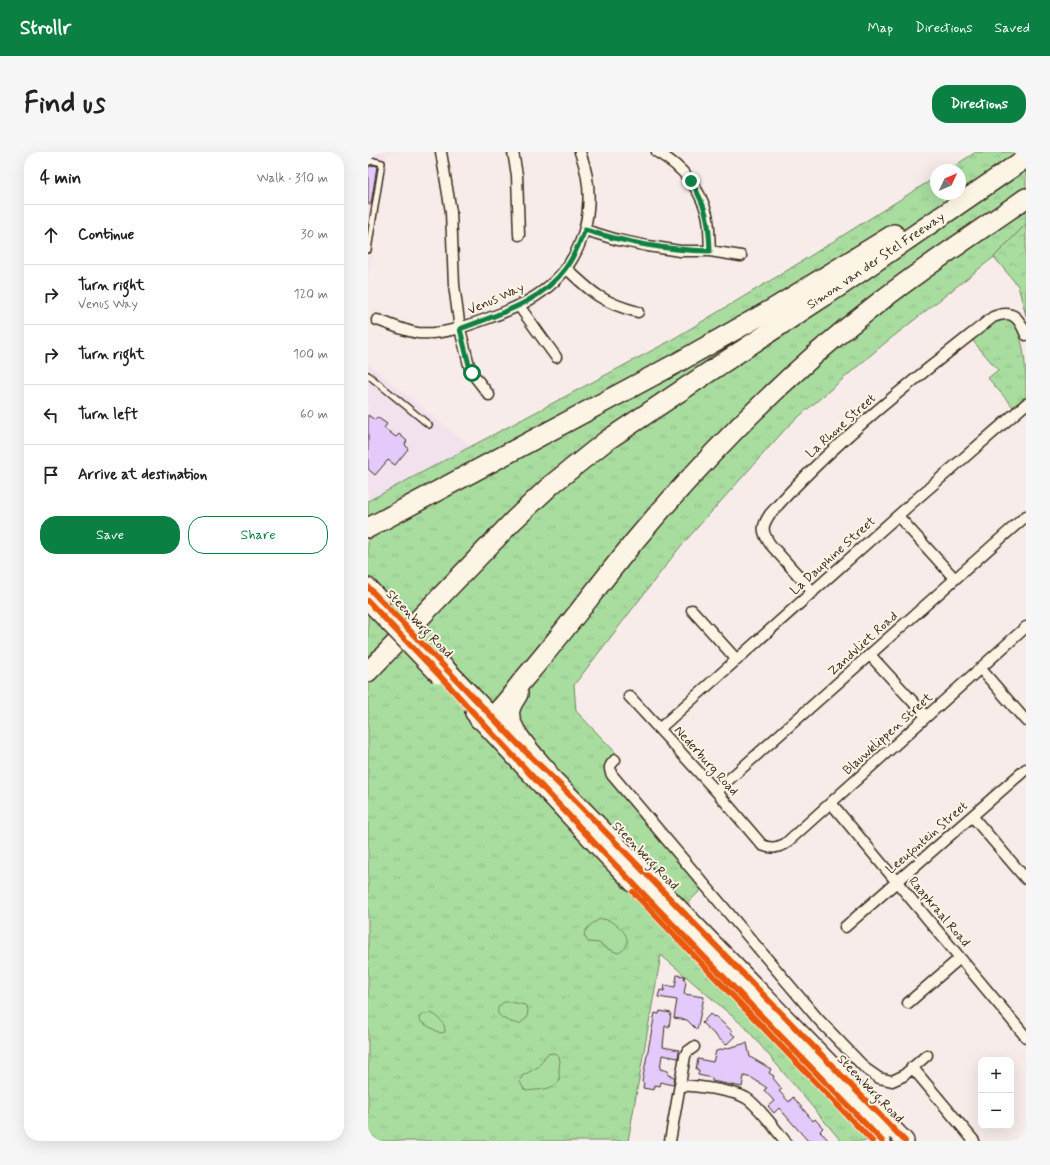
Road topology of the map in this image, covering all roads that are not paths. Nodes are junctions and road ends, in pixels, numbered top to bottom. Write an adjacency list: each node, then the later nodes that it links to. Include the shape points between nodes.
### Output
1 (441, 152): 19 (street, via 451,212 454,285)
2 (513, 152): 11 (street)
3 (580, 152): 10 (street, Venus Way, via 585,164 590,198)
4 (657, 152): 13 (street, via 679,168 701,198 707,215)
5 (1022, 161): 7 (highway, via 1002,168); 38 (highway, Simon van der Stel Freeway, via 843,284 606,441 551,485 514,520)
6 (368, 162): 12 (lane, via 382,163)
7 (966, 189)
8 (1026, 198): 36 (highway, via 871,308 806,362 755,410 699,466 666,504)
9 (948, 200): 28 (highway, via 774,308 677,363)
10 (585, 230): 13 (street, via 648,246 680,251); 15 (street, Venus Way)
11 (520, 235)
12 (368, 250)
13 (710, 251): 14 (street)
14 (741, 256)
15 (566, 268): 16 (street, Venus Way, via 543,292); 17 (street, via 604,301)
16 (519, 306): 19 (street, Venus Way); 21 (street)
17 (638, 312)
18 (377, 320): 19 (street, Venus Way, via 417,333)
19 (460, 329): 23 (street, via 470,369)
20 (1026, 335): 30 (street, La Rhone Street, via 1021,322 1015,316 1000,314 993,317 829,452 765,520 763,528 770,544)
21 (556, 357)
22 (368, 375): 25 (lane)
23 (489, 395)
24 (1026, 404): 26 (street, La Dauphine Street)
25 (429, 425)
26 (898, 516): 29 (street); 30 (street, La Dauphine Street)
27 (1026, 516): 29 (street, Zandvliet Road)
28 (368, 528)
29 (955, 579): 34 (street, Zandvliet Road)
30 (813, 592): 35 (street, La Dauphine Street)
31 (371, 599): 41 (main road, Steenberg Road, bridge)
32 (692, 610): 35 (street)
33 (1026, 627): 37 (street, Blauwklippen Street)
34 (870, 655): 40 (street); 47 (street, Zandvliet Road)
35 (736, 660): 43 (street, La Dauphine Street)
36 (536, 665): 41 (highway); 46 (highway, via 513,702 510,717 519,738)
37 (980, 668): 40 (street, Blauwklippen Street); 42 (street)
38 (368, 672)
39 (629, 696): 43 (street, Nederburg Road)
40 (926, 716): 48 (street, Blauwklippen Street)
41 (485, 718): 46 (main road, Steenberg Road, via 520,745); 63 (main road, Steenberg Road, via 602,851)
42 (1026, 721)
43 (659, 729): 47 (street, Nederburg Road)
44 (615, 760): 59 (street, via 610,766 612,775 818,1019 866,1069 879,1078 892,1081)
45 (1026, 769): 49 (street, Leeufontein Street)
46 (547, 771): 64 (main road, Steenberg Road)
47 (716, 791): 50 (street, Nederburg Road)
48 (831, 803): 50 (street, Blauwklippen Street, via 785,844 770,848); 52 (street, Raapkraal Road)
49 (972, 816): 51 (street); 52 (street, Leeufontein Street)
50 (762, 845)
51 (1026, 879)
52 (896, 881): 53 (street, Leeufontein Street); 54 (street, Raapkraal Road)
53 (845, 927)
54 (960, 958): 55 (street); 56 (street, Raapkraal Road)
55 (908, 1003)
56 (1026, 1037)
57 (694, 1047): 60 (street, via 684,1056)
58 (927, 1055): 59 (street)
59 (912, 1068): 65 (street)
60 (680, 1085): 61 (street); 62 (street, via 747,1098)
61 (670, 1141)
62 (786, 1141)
63 (882, 1141)
64 (905, 1141)
65 (974, 1141)

